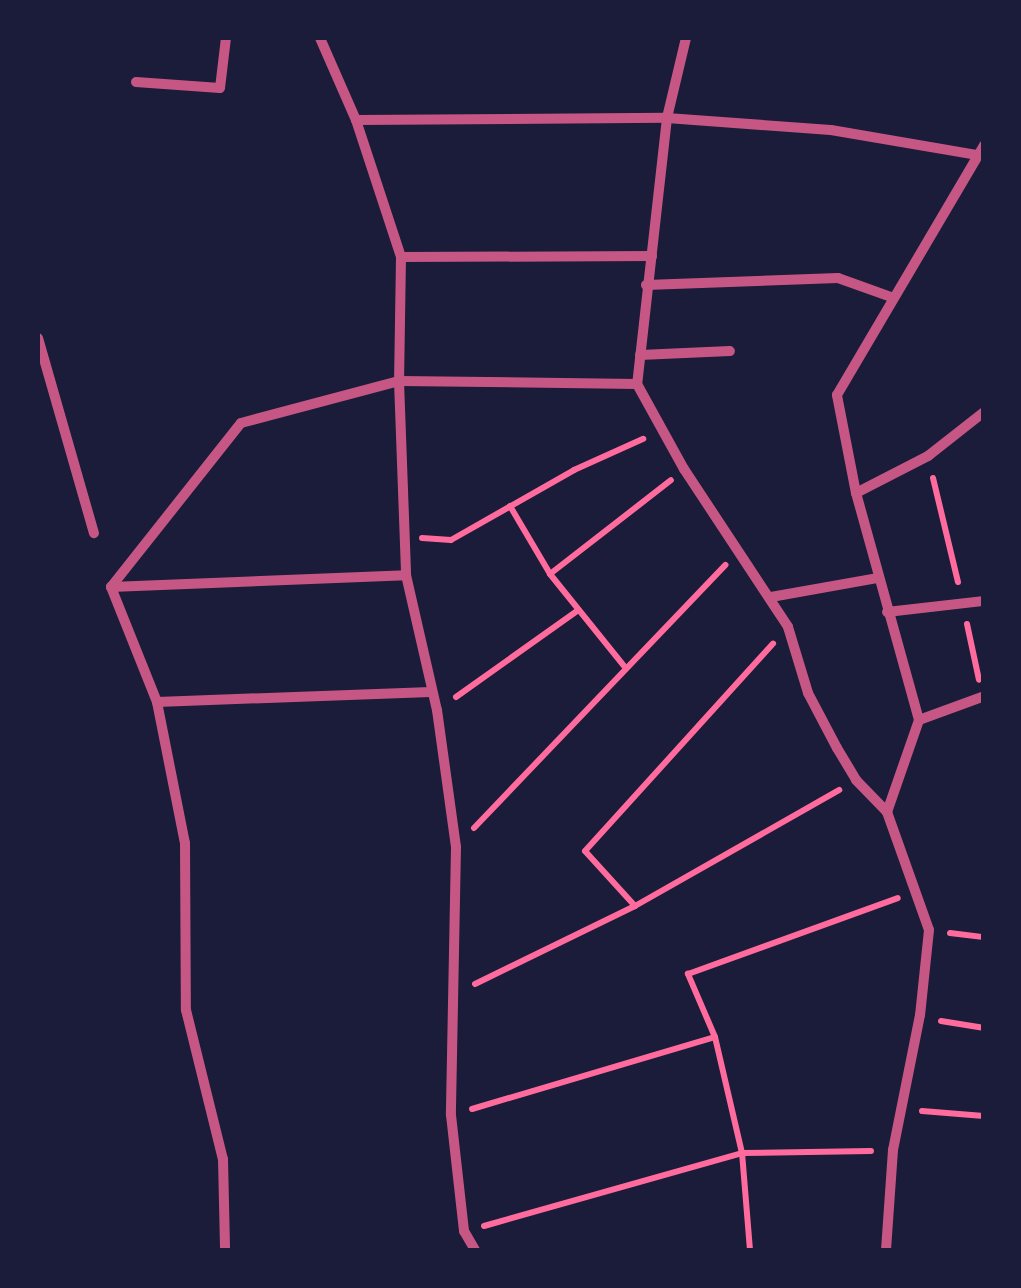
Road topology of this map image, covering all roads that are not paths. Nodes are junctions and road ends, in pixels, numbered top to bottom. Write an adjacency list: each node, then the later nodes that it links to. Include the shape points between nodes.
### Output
1 (226, 38): 4 (street, via 220,88)
2 (320, 38): 6 (street)
3 (686, 38): 5 (street)
4 (136, 82)
5 (667, 118): 6 (street); 7 (street); 8 (street)
6 (356, 120): 9 (street)
7 (981, 150): 11 (street)
8 (652, 256): 9 (street); 10 (street)
9 (401, 257): 15 (street)
10 (646, 285): 11 (street, via 838,278); 14 (street)
11 (894, 298): 18 (street, via 836,395)
12 (38, 338): 19 (street)
13 (730, 351): 14 (street)
14 (640, 354): 16 (street)
15 (398, 382): 16 (street); 20 (street); 22 (street, via 240,423)
16 (638, 384): 23 (street, via 684,470)
17 (984, 412): 18 (street, via 928,456)
18 (856, 493): 21 (street)
19 (94, 534)
20 (406, 575): 22 (street); 26 (street)
21 (878, 578): 23 (street); 25 (street)
22 (111, 587): 28 (street)
23 (771, 597): 30 (street, via 788,627 808,693 856,780)
24 (984, 601): 25 (street)
25 (887, 612): 29 (street)
26 (431, 692): 28 (street); 32 (street, via 456,847 451,1115 464,1231)
27 (982, 697): 29 (street)
28 (157, 702): 31 (street, via 186,842 186,1010 223,1159)
29 (919, 720): 30 (street)
30 (888, 812): 33 (street, via 929,930 893,1150)
31 (225, 1250)
32 (475, 1250)
33 (886, 1250)

